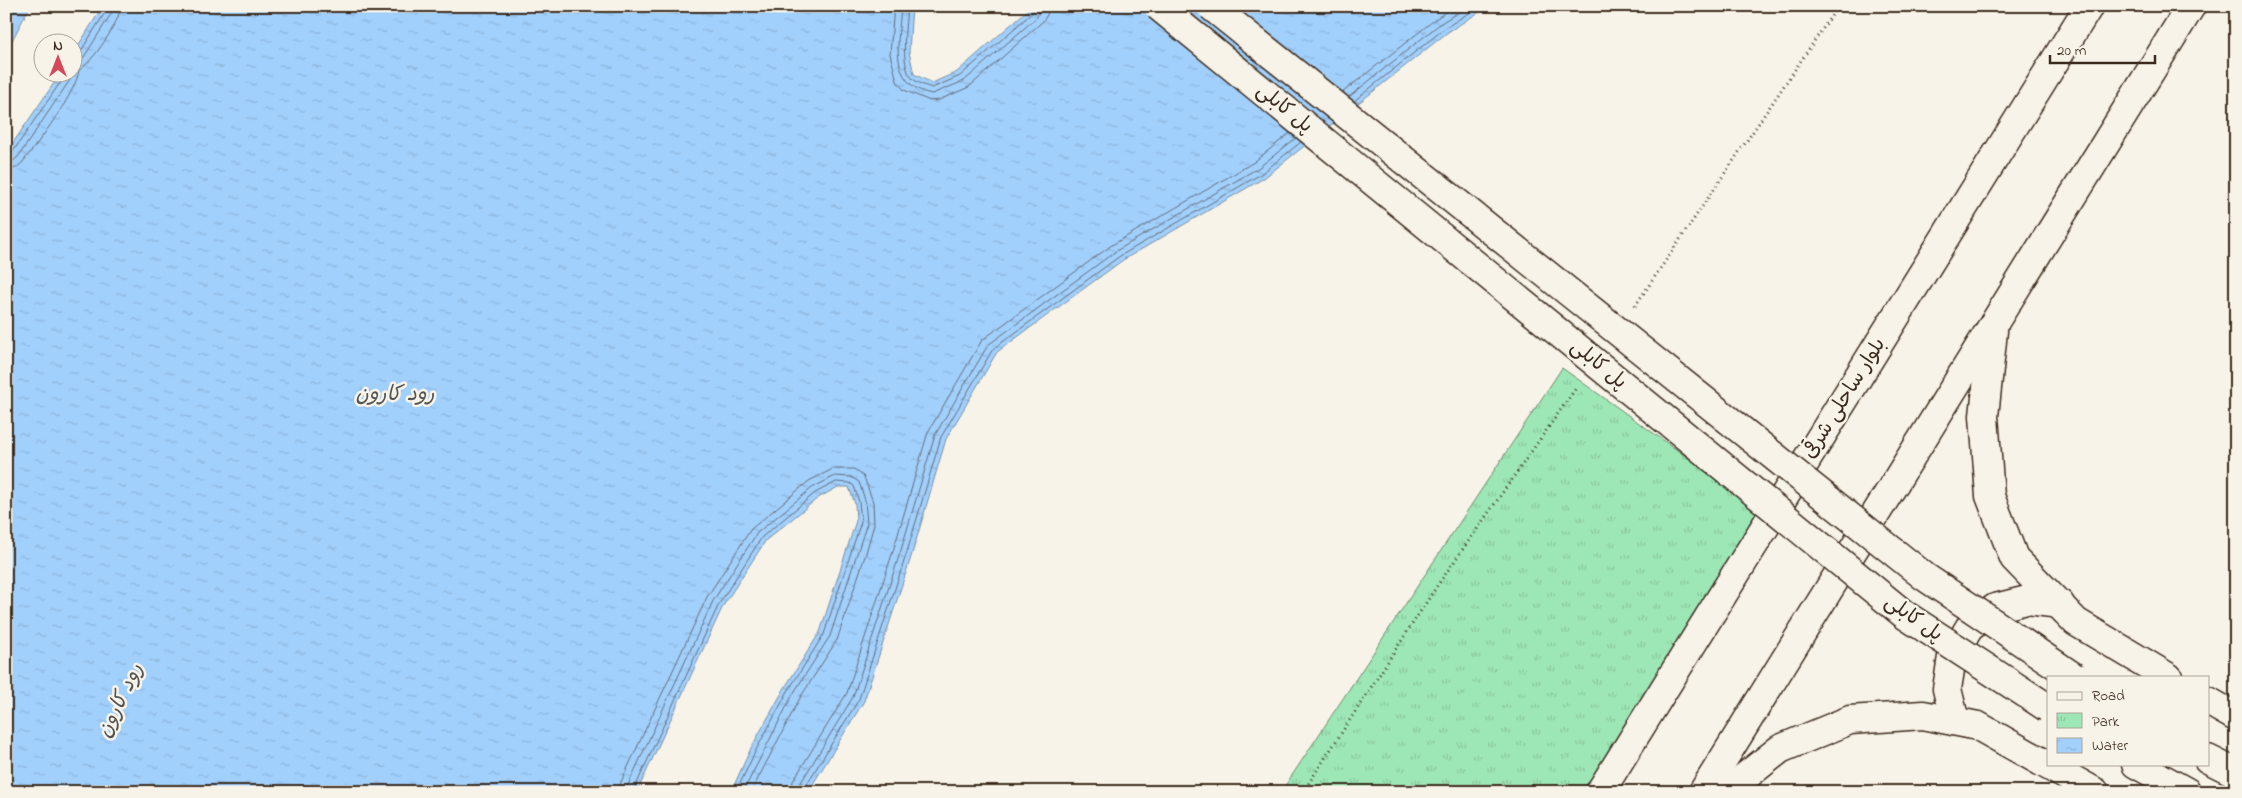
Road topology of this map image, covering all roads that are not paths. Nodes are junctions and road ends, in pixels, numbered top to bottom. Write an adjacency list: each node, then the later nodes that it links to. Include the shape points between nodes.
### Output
1 (1158, 6): 10 (main road, پل کابلی, bridge, via 1905,615)
2 (1211, 6): 7 (main road, پل کابلی, bridge, via 1925,577)
3 (2089, 6): 18 (main road, بلوار ساحلی شرقی)
4 (2191, 6): 5 (main road)
5 (1994, 324): 6 (main road, via 1984,416 1990,496 2014,558); 19 (main road)
6 (2060, 604): 8 (main road, via 2076,622); 12 (main road, via 2027,600 1995,608 1969,628 1952,657 1947,689)
7 (2073, 676)
8 (2166, 676)
9 (2210, 702): 11 (main road)
10 (2047, 707)
11 (2236, 717)
12 (1955, 721): 14 (main road, via 1978,726); 20 (main road, via 1923,715 1850,720 1780,748)
13 (2210, 760): 17 (main road)
14 (2047, 765)
15 (2049, 766): 21 (main road)
16 (2140, 766): 22 (main road)
17 (2236, 774)
18 (1600, 792)
19 (1703, 792)
20 (1726, 792)
21 (2095, 792)
22 (2187, 792)

